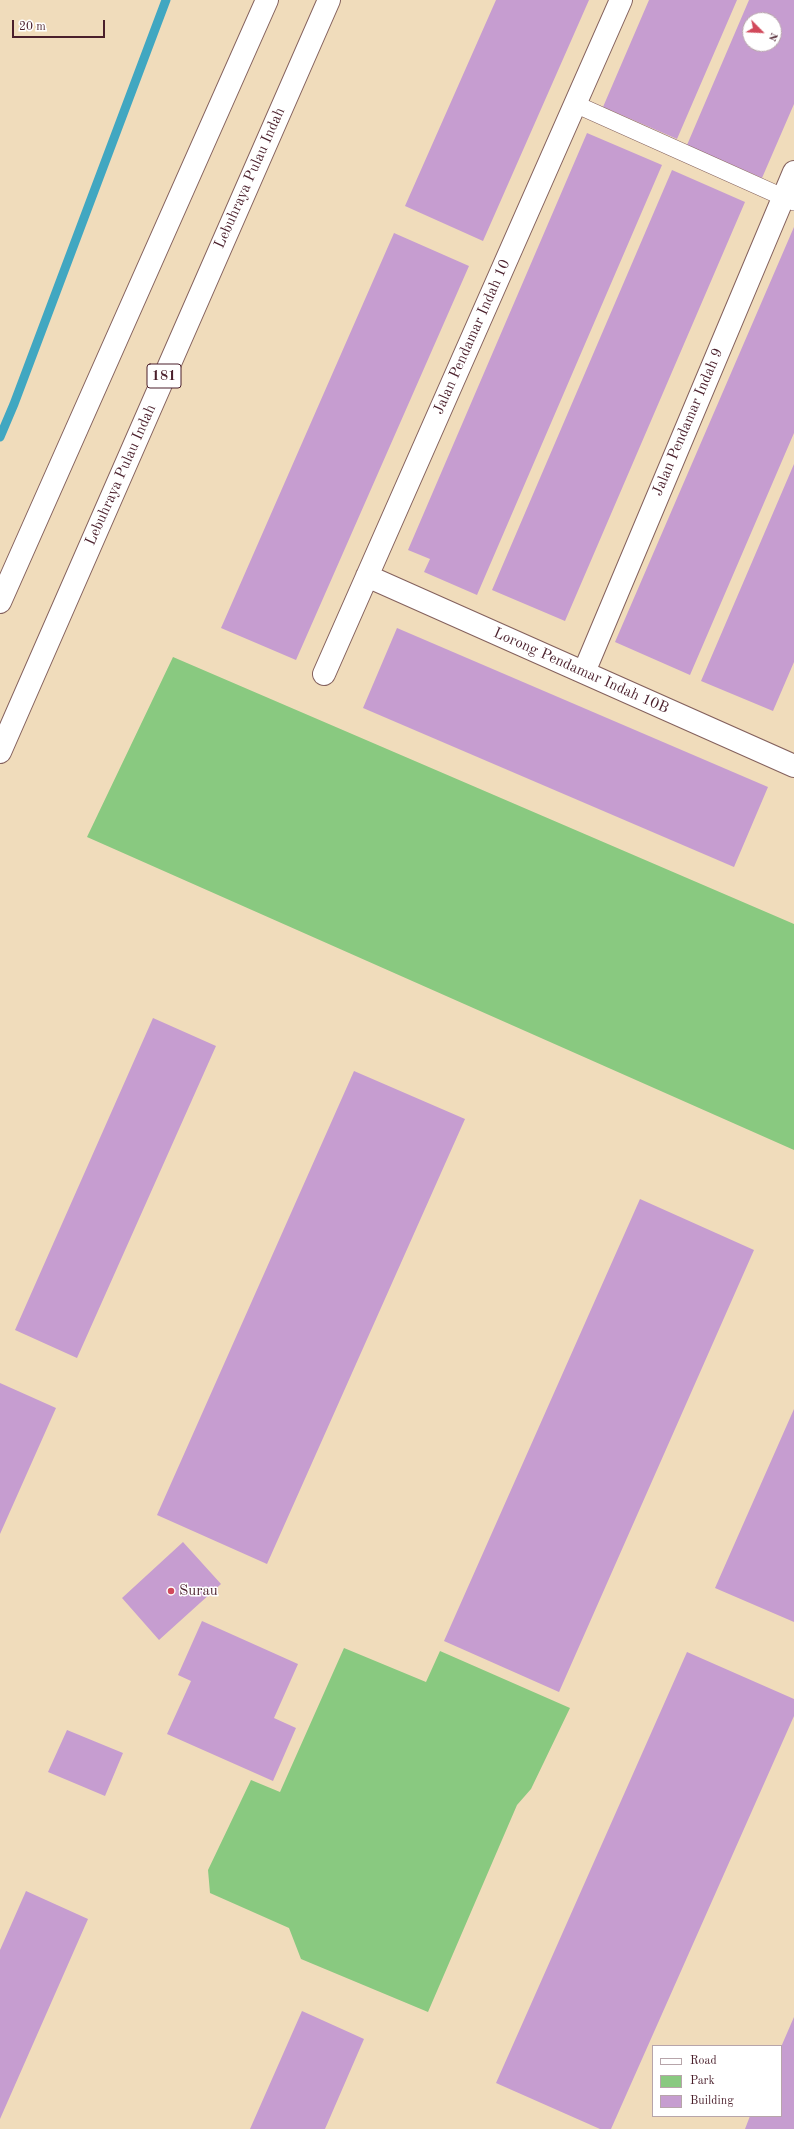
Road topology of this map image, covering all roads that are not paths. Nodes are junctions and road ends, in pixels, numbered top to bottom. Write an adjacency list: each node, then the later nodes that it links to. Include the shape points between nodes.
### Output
1 (262, 0): 6 (street)
2 (267, 0): 6 (street)
3 (329, 0): 7 (street, Lebuhraya Pulau Indah / 181)
4 (342, 0): 7 (street)
5 (621, 0): 8 (street, Jalan Pendamar Indah 10)
6 (257, 24): 12 (street)
7 (288, 92): 15 (street, Lebuhraya Pulau Indah / 181)
8 (575, 104): 10 (lane); 11 (street, Jalan Pendamar Indah 10)
9 (794, 172): 10 (street, Jalan Pendamar Indah 9)
10 (788, 200): 13 (street, Jalan Pendamar Indah 9)
11 (367, 576): 13 (street, Lorong Pendamar Indah 10B); 14 (street, Jalan Pendamar Indah 10)
12 (0, 602)
13 (584, 672): 16 (street, Lorong Pendamar Indah 10B)
14 (324, 674)
15 (0, 752)
16 (793, 761)

